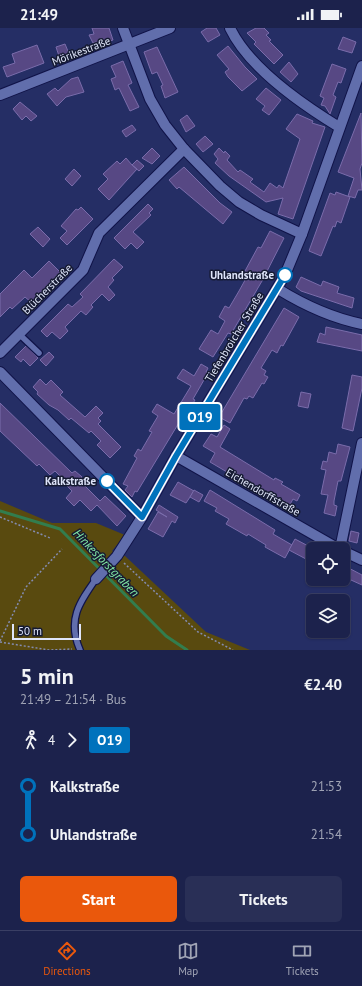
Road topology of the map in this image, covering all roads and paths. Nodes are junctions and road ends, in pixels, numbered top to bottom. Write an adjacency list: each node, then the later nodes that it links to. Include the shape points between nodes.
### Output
1 (123, 28): 4 (street)
2 (170, 28): 4 (street, Mörikestraße)
3 (230, 28): 7 (street, via 265,73 293,97)
4 (128, 46): 6 (street, Mörikestraße); 8 (street, via 150,99 165,125)
5 (362, 66): 7 (street, Tiefenbroicher Straße)
6 (0, 95)
7 (339, 128): 9 (street, Tiefenbroicher Straße)
8 (184, 149): 9 (street, via 239,202); 12 (street, Blücherstraße, via 99,233 83,270)
9 (302, 234): 10 (street, Tiefenbroicher Straße)
10 (278, 289): 11 (street, via 324,312); 17 (street, Tiefenbroicher Straße)
11 (362, 324)
12 (19, 334): 13 (street, Blücherstraße); 14 (lane)
13 (0, 353)
14 (40, 353)
15 (0, 372): 19 (street)
16 (362, 443): 22 (street)
17 (176, 456): 19 (street, Tiefenbroicher Straße); 21 (street, Eichendorffstraße)
18 (0, 517): 20 (path)
19 (142, 517): 25 (street, Tiefenbroicher Straße)
20 (50, 538)
21 (327, 542)
22 (341, 542)
23 (62, 549): 28 (path, via 26,587)
24 (350, 554): 26 (street)
25 (117, 556): 27 (street, Tiefenbroicher Straße); 30 (path, via 198,632)
26 (362, 560)
27 (96, 579): 29 (lane, via 82,598 75,614 74,632)
28 (0, 642): 29 (path, via 49,650)
29 (80, 650)
30 (233, 650)

